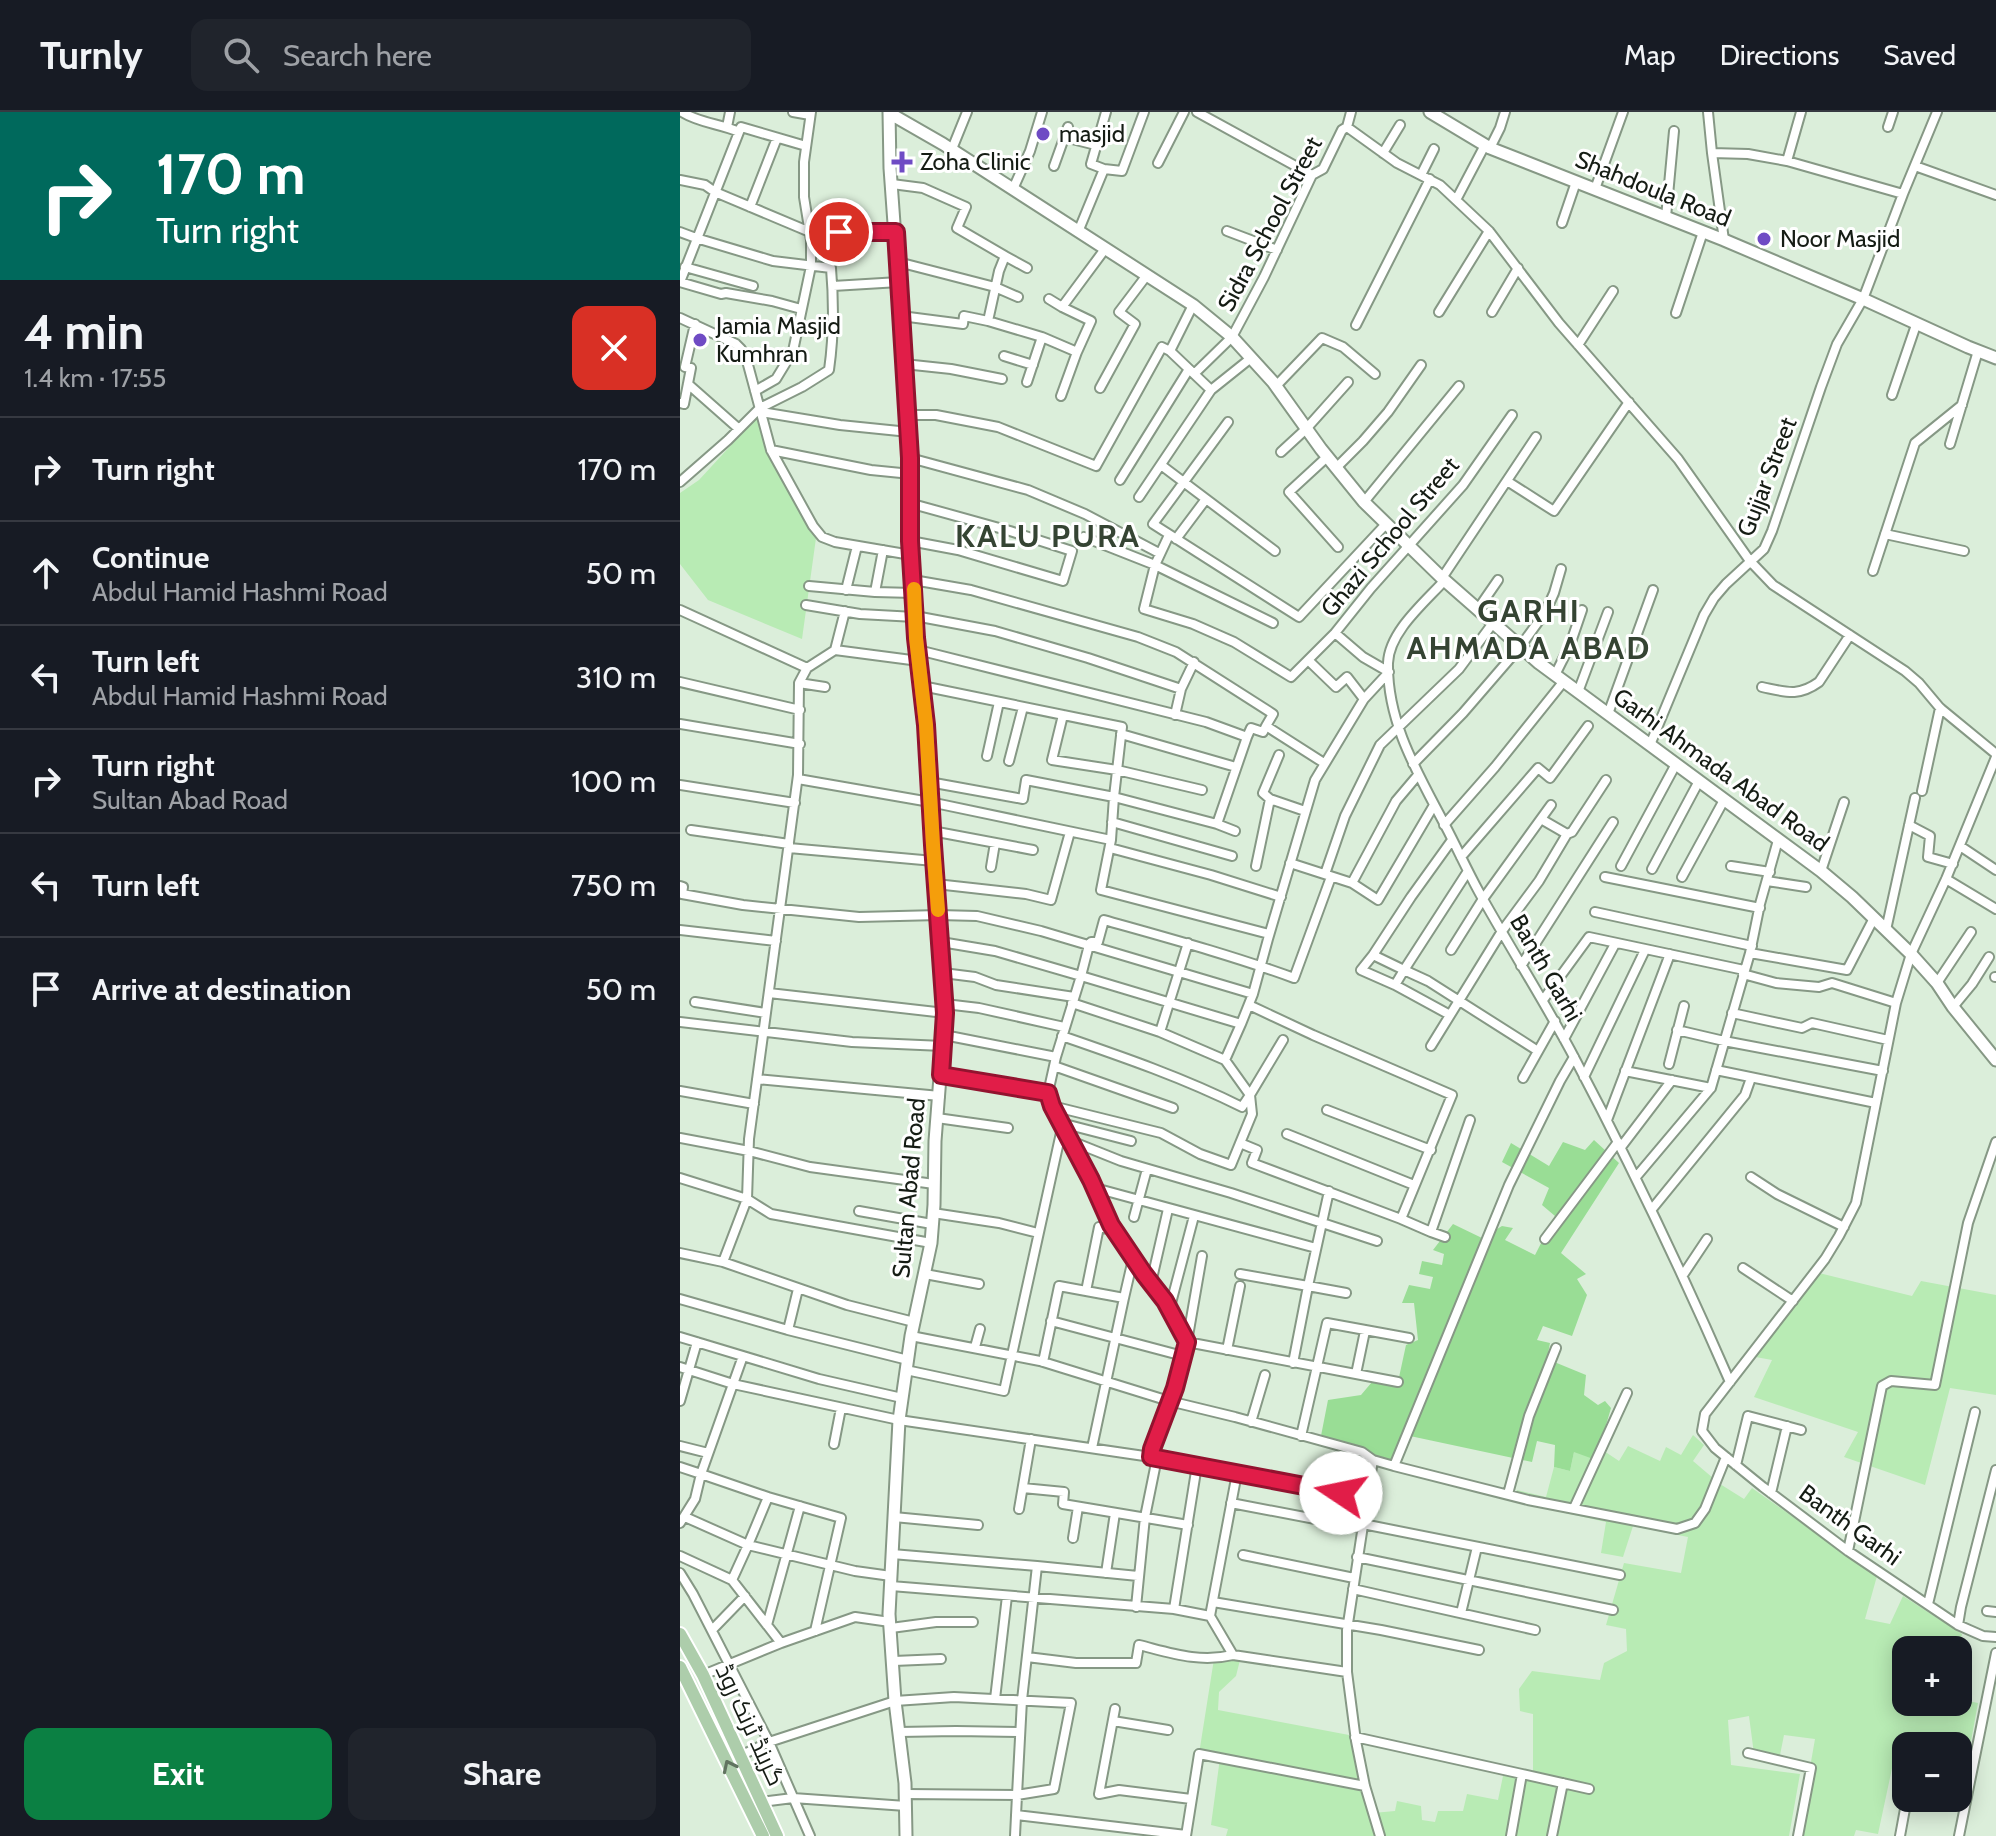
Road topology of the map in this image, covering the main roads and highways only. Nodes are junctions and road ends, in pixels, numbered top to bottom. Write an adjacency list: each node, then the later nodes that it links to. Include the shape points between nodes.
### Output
1 (680, 1634): 4 (main road, گرینڈ ٹرنک روڈ)
2 (682, 1675): 3 (main road, one-way to 2)
3 (763, 1836)
4 (777, 1836)

